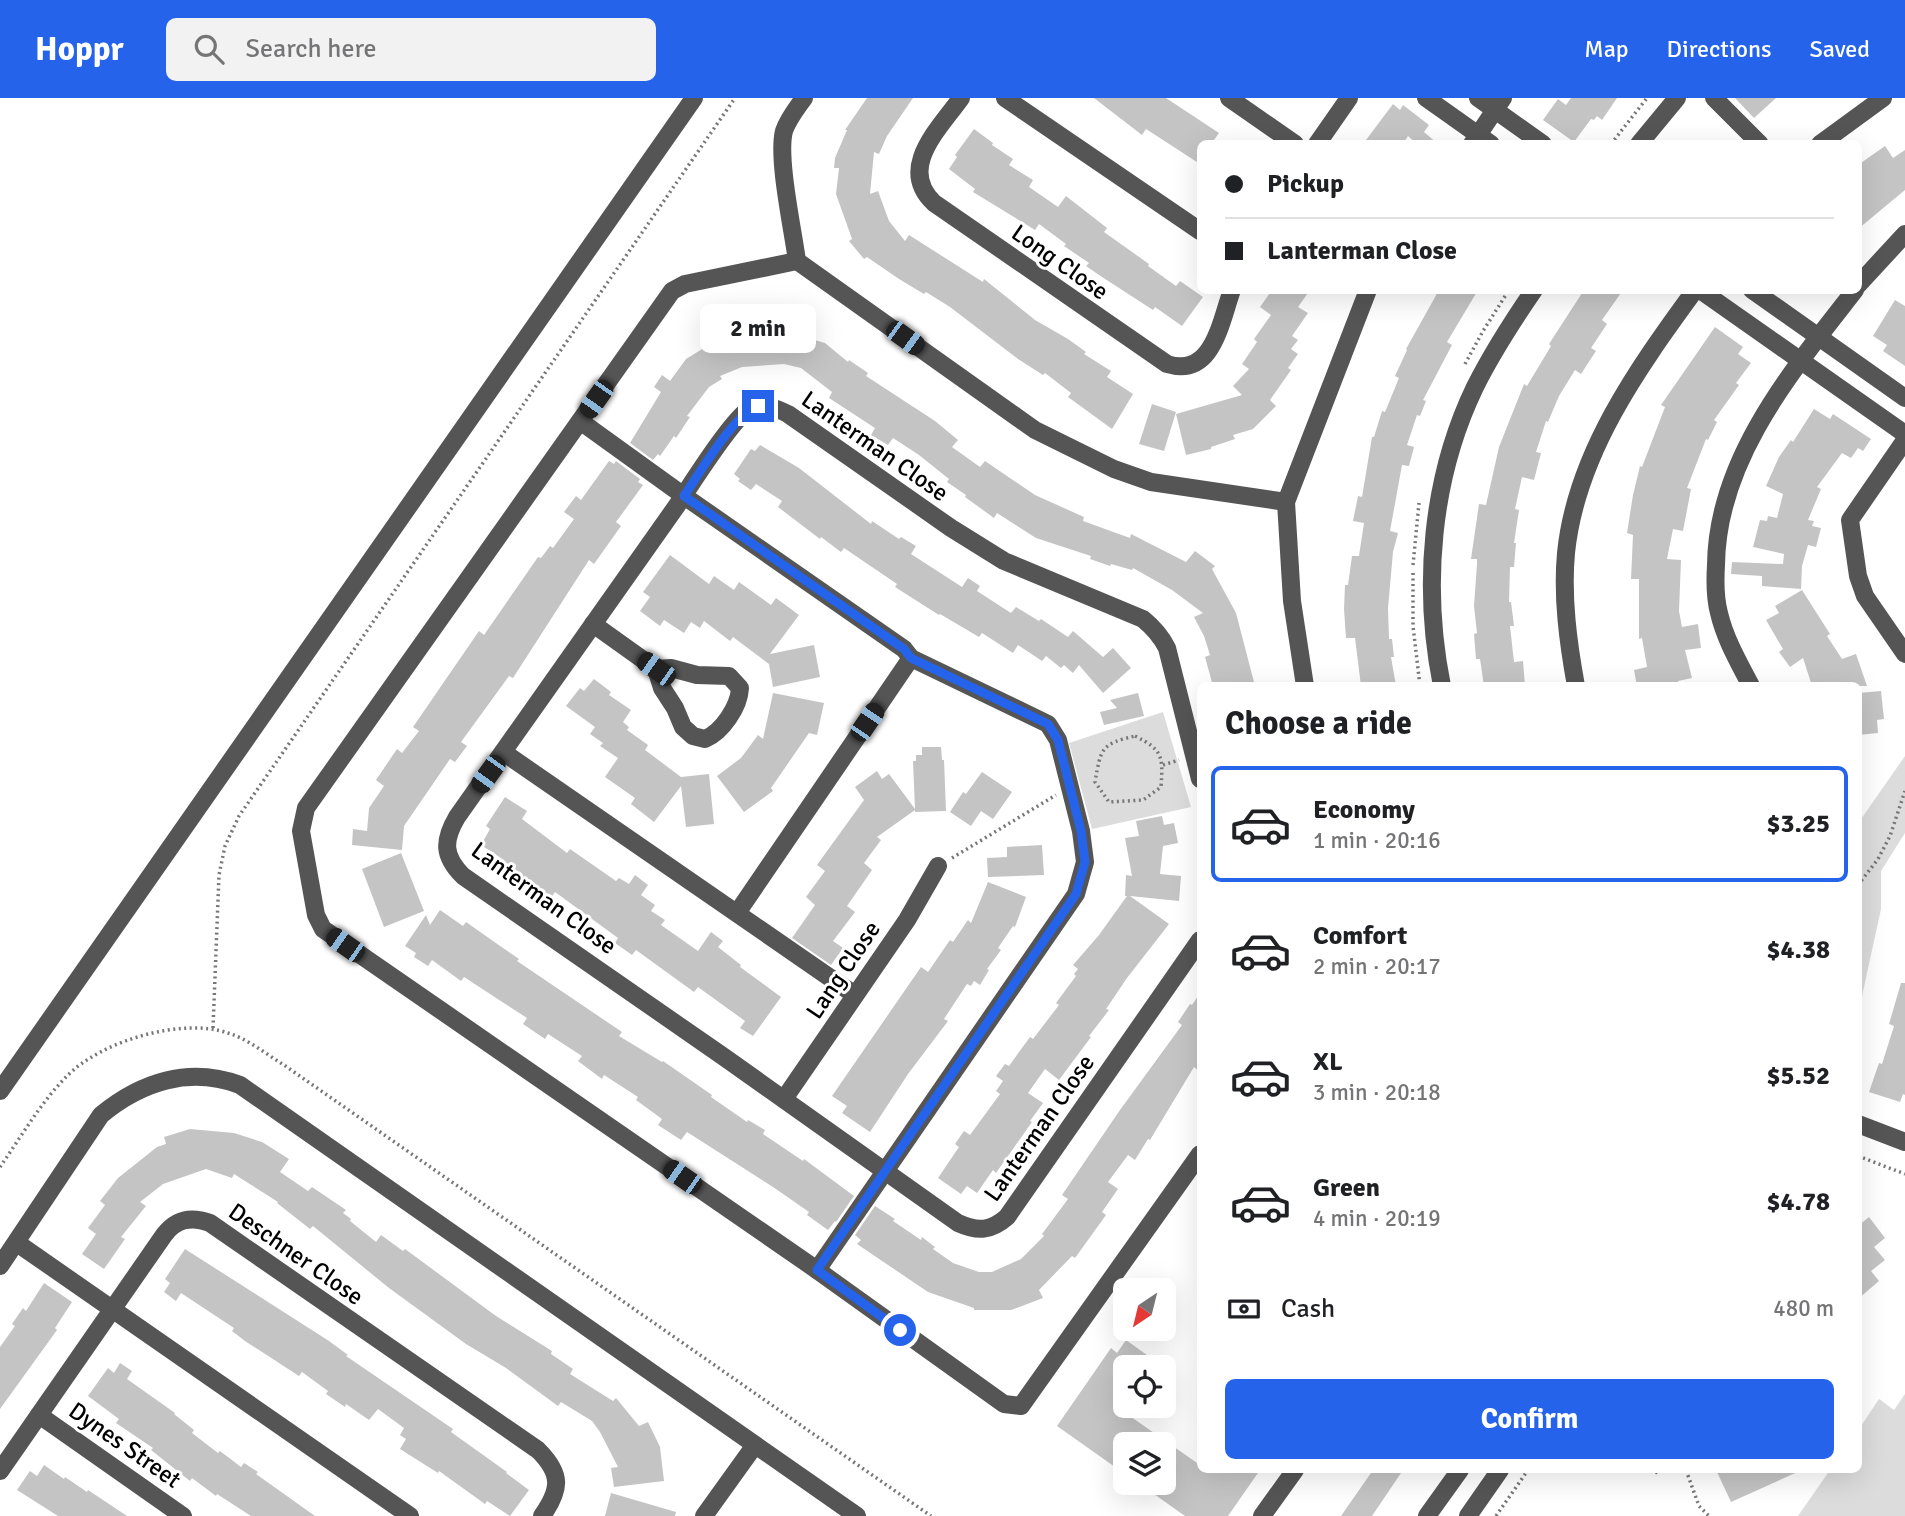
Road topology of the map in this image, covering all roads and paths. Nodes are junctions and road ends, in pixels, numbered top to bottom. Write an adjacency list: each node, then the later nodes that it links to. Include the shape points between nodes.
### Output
1 (694, 98): 62 (street)
2 (735, 98): 61 (path, via 239,816 225,846 219,875)
3 (804, 98): 26 (street, via 787,123 782,152)
4 (961, 98): 28 (street, Long Close, via 920,159 921,190 945,211 1167,365 1187,367 1208,353)
5 (1005, 98): 24 (street)
6 (1229, 98): 15 (street)
7 (1349, 98): 16 (street)
8 (1426, 98): 17 (street)
9 (1478, 98): 14 (street)
10 (1647, 98): 20 (path)
11 (1677, 98): 21 (street)
12 (1714, 98): 22 (street)
13 (1883, 98): 23 (street)
14 (1499, 104): 18 (street); 19 (street)
15 (1290, 140)
16 (1320, 140)
17 (1479, 140)
18 (1481, 140)
19 (1539, 140)
20 (1614, 140)
21 (1642, 140)
22 (1756, 140)
23 (1825, 140)
24 (1197, 229)
25 (1905, 234): 27 (street)
26 (797, 261): 38 (street, via 685,284 672,291); 42 (street, via 1035,430 1114,469 1151,482)
27 (1862, 281)
28 (1231, 294)
29 (1366, 294): 42 (street)
30 (1531, 294): 48 (street, via 1474,390 1446,468 1434,536 1432,589)
31 (1692, 294): 49 (street, via 1604,432 1573,512 1565,603)
32 (1706, 294): 36 (street)
33 (1758, 294): 35 (street)
34 (1851, 294): 35 (street)
35 (1818, 337): 36 (street); 37 (street)
36 (1801, 361): 39 (street); 50 (street, via 1748,443 1719,528 1718,611)
37 (1905, 398)
38 (580, 421): 41 (street); 73 (street, via 306,808 301,831 316,915 323,929)
39 (1905, 434)
40 (1905, 440): 44 (street, via 1850,520 1865,596)
41 (684, 496): 43 (street, Lanterman Close); 45 (street); 53 (street, Lanterman Close, via 750,408 767,406 788,414 973,543 1153,627 1167,648)
42 (1286, 502): 47 (street, via 1292,601)
43 (593, 624): 46 (street); 51 (street, Lanterman Close)
44 (1905, 654)
45 (911, 658): 54 (street, via 1048,724 1058,740); 58 (street)
46 (656, 669): 46 (street, via 683,727 699,738 715,734 738,702 740,688 729,676)
47 (1304, 682)
48 (1441, 682)
49 (1575, 682)
50 (1749, 682)
51 (503, 752): 58 (street); 63 (street, Lanterman Close, via 453,825 447,845 452,865)
52 (1163, 765): 52 (path, via 1155,746 1135,736 1110,742 1100,755 1095,782 1109,802 1143,800 1161,787); 53 (path)
53 (1194, 766)
54 (1070, 787): 56 (path); 69 (street, via 1085,862 1076,894)
55 (1905, 791): 57 (path, via 1890,836)
56 (938, 866): 60 (street, Lang Close)
57 (1862, 880)
58 (737, 913): 60 (street)
59 (1197, 944): 69 (street, Lanterman Close, via 999,1225 978,1230 958,1223)
60 (855, 995): 63 (street, Lang Close)
61 (213, 1028): 68 (path, via 149,1035 91,1057 57,1087); 88 (path, via 245,1040 284,1065)
62 (0, 1091)
63 (784, 1099): 69 (street, Lanterman Close)
64 (1862, 1126): 65 (street)
65 (1905, 1142)
66 (1197, 1158): 73 (street, via 1021,1406 1004,1404)
67 (1862, 1158): 70 (path)
68 (0, 1167)
69 (887, 1172): 73 (street)
70 (1905, 1174)
71 (17, 1243): 72 (street); 74 (street); 76 (street, via 101,1115 120,1099 139,1088 182,1077 222,1078 240,1085)
72 (0, 1266)
73 (817, 1270)
74 (112, 1310): 75 (street, Deschner Close); 84 (street); 85 (street, Deschner Close, via 168,1229 182,1220 210,1223 538,1451 554,1471 556,1482 553,1500)
75 (39, 1415): 77 (street, Deschner Close); 83 (street, Dynes Street)
76 (755, 1445): 86 (street); 87 (street)
77 (0, 1471)
78 (1293, 1473): 89 (street)
79 (1458, 1473): 90 (street)
80 (1498, 1473): 91 (street)
81 (1526, 1473): 92 (path)
82 (1687, 1473): 93 (path, via 1699,1506)
83 (183, 1516)
84 (410, 1516)
85 (542, 1516)
86 (704, 1516)
87 (857, 1516)
88 (931, 1516)
89 (1262, 1516)
90 (1427, 1516)
91 (1468, 1516)
92 (1496, 1516)
93 (1709, 1516)

